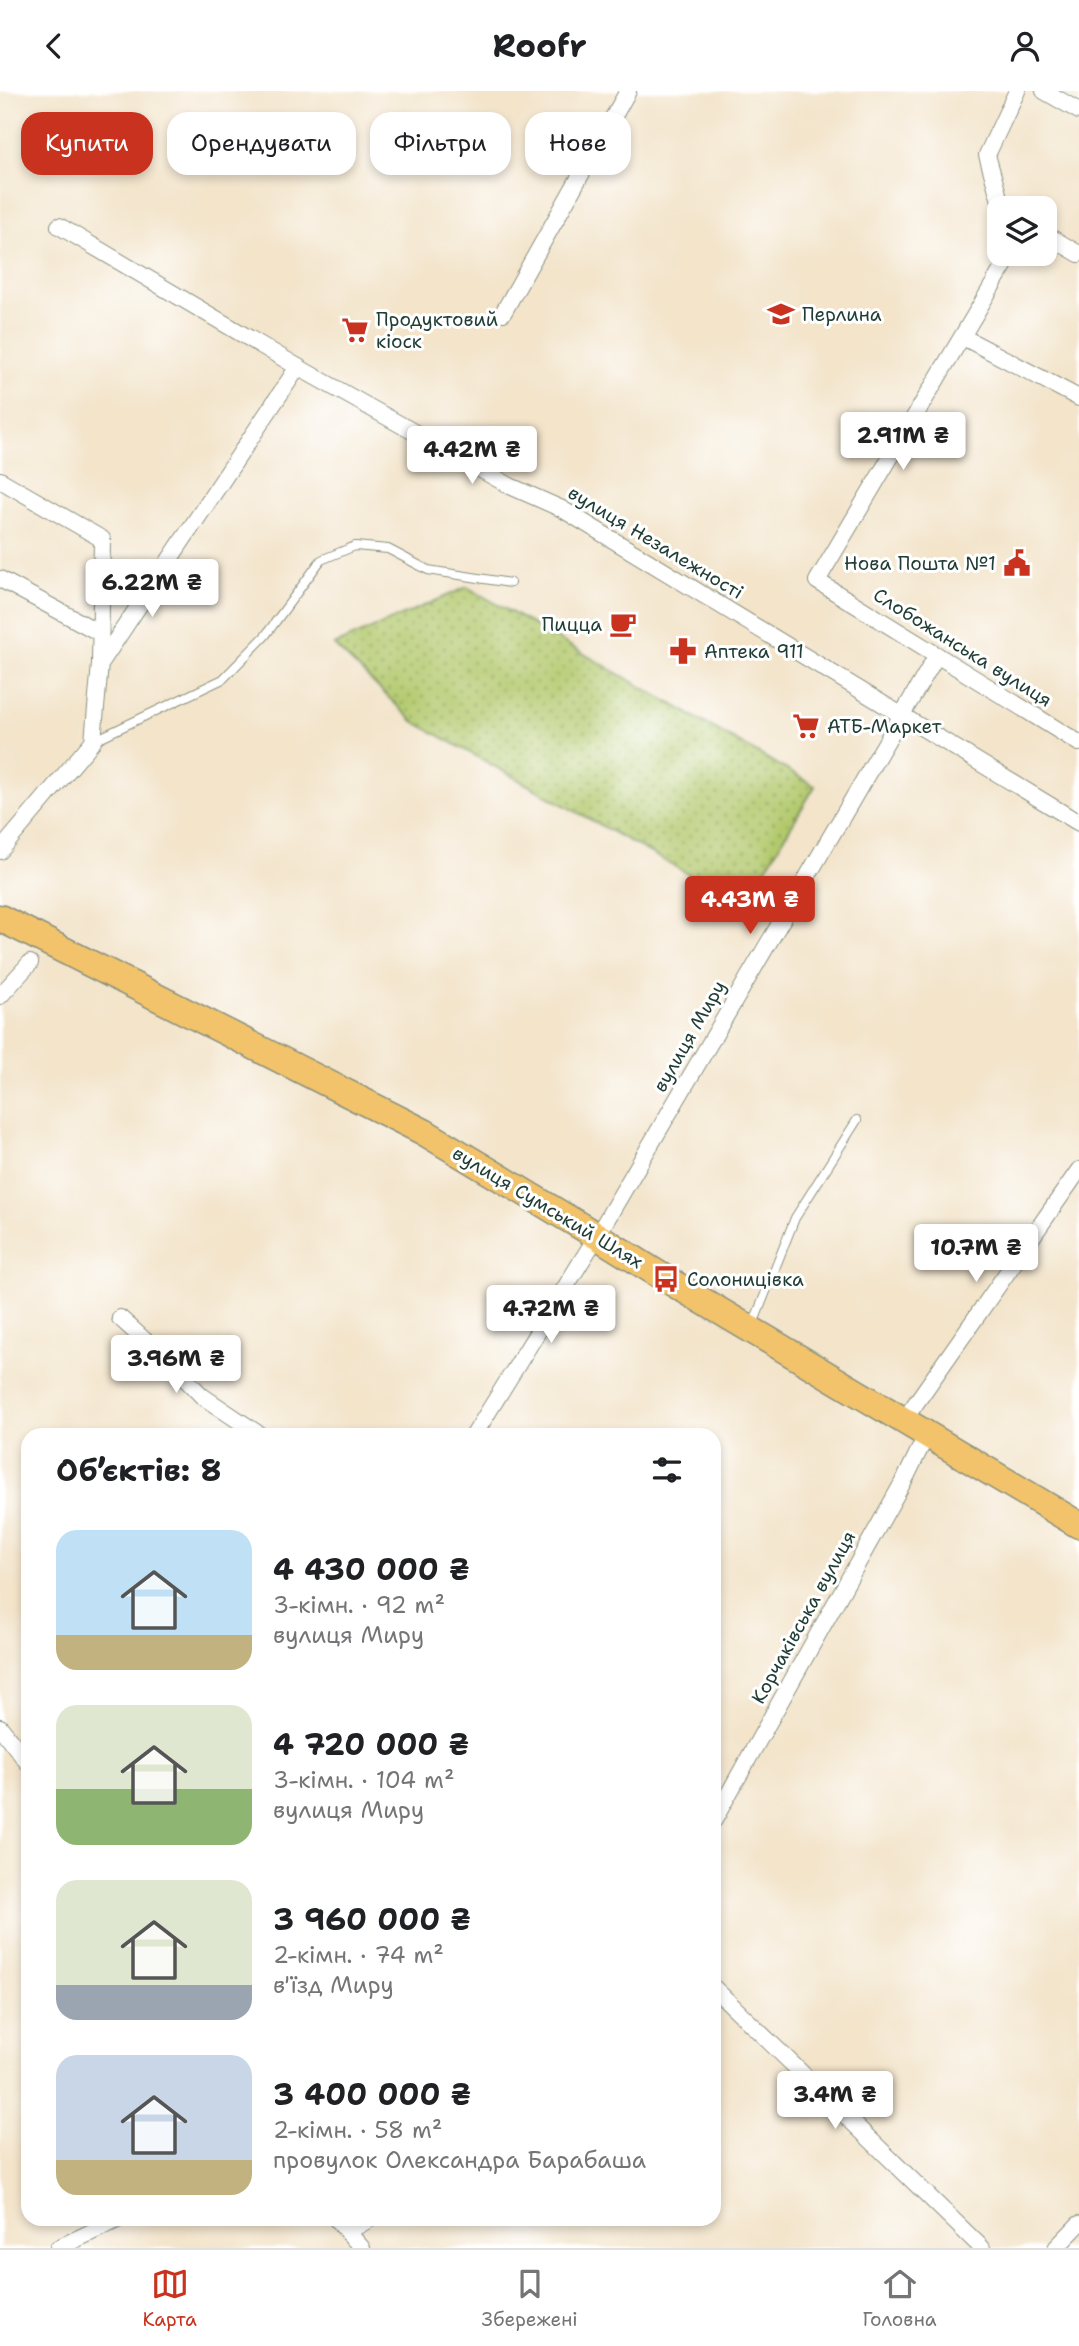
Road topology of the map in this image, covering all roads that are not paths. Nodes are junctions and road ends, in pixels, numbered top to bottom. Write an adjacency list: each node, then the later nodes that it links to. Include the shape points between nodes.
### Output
1 (628, 91): 10 (street)
2 (1017, 91): 5 (street, via 986,155)
3 (1044, 91): 4 (street)
4 (1079, 111)
5 (998, 196)
6 (59, 226): 12 (street, вулиця Незалежності)
7 (1057, 241): 8 (street)
8 (1079, 254)
9 (1004, 266): 11 (street, Слобожанська вулиця)
10 (503, 313)
11 (963, 337): 13 (street); 18 (street, Слобожанська вулиця, via 817,580)
12 (298, 367): 19 (street); 20 (street, вулиця Незалежності, via 510,486 562,509)
13 (1079, 398)
14 (0, 480): 17 (street, via 102,539)
15 (0, 579): 17 (street)
16 (510, 583): 21 (lane, via 428,570 388,549 355,545 321,560 265,636 223,679)
17 (100, 633): 19 (street)
18 (937, 655): 20 (street, вулиця Миру); 22 (street, Слобожанська вулиця)
19 (100, 664): 21 (street)
20 (902, 716): 23 (street, вулиця Незалежності); 30 (street, вулиця Миру)
21 (93, 741): 24 (street)
22 (1079, 743)
23 (1079, 823)
24 (0, 851)
25 (0, 918): 30 (main road, вулиця Сумський Шлях, via 424,1132)
26 (30, 963): 27 (street)
27 (0, 996)
28 (858, 1120): 32 (lane, via 794,1218)
29 (1079, 1170): 33 (street)
30 (597, 1235): 32 (main road, вулиця Сумський Шлях); 35 (street, вулиця Миру)
31 (120, 1318): 34 (street, via 202,1396)
32 (750, 1329): 33 (main road, вулиця Сумський Шлях)
33 (904, 1420): 36 (main road, вулиця Сумський Шлях)
34 (250, 1428)
35 (478, 1428)
36 (927, 1434): 37 (main road, вулиця Сумський Шлях); 40 (street, Корчаківська вулиця)
37 (1077, 1520)
38 (0, 1727): 39 (street)
39 (21, 1754)
40 (721, 1807)
41 (721, 1995): 49 (street)
42 (1079, 2224): 50 (street)
43 (105, 2226): 47 (street)
44 (342, 2226): 46 (street)
45 (358, 2226): 46 (street)
46 (347, 2232): 48 (street)
47 (58, 2248)
48 (362, 2248)
49 (982, 2248)
50 (1056, 2248)

